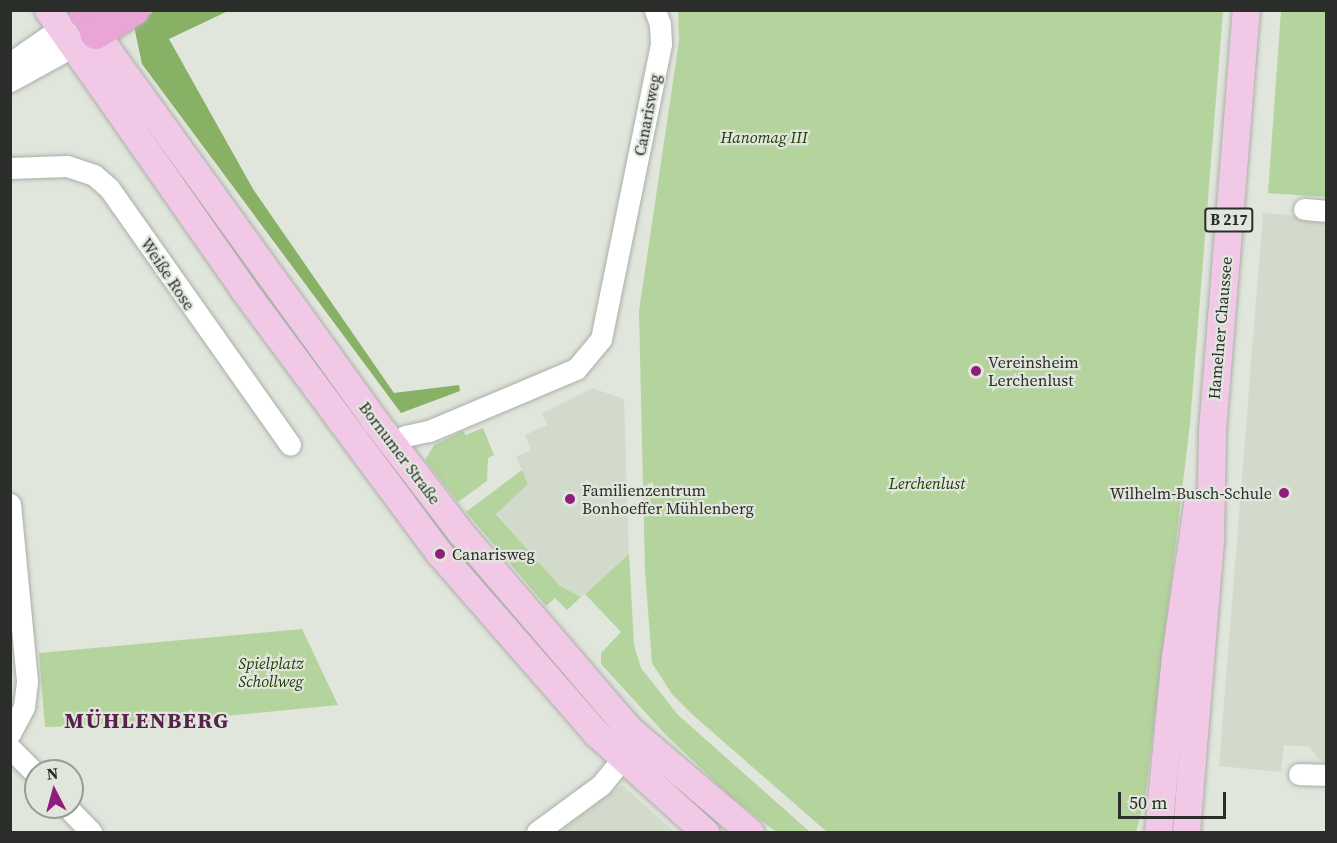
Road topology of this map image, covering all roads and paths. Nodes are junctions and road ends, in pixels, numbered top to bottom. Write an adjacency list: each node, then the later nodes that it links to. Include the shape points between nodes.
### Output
1 (133, 10): 4 (highway)
2 (655, 10): 11 (street, Canarisweg, via 660,44 601,339 585,355 438,415)
3 (1246, 10): 10 (main road, Hamelner Chaussee / B 217)
4 (76, 22): 5 (street); 6 (street); 11 (main road, Bornumer Straße); 13 (main road, Bornumer Straße)
5 (10, 63)
6 (10, 81)
7 (10, 168): 12 (street, Weiße Rose, via 67,166 94,175 109,188)
8 (1304, 208): 9 (street)
9 (1326, 211)
10 (1212, 430): 26 (main road, Hamelner Chaussee / B 217, via 1191,535 1176,646); 27 (main road, Hamelner Chaussee / B 217, via 1210,537)
11 (399, 441): 13 (street, Canarisweg); 17 (main road, Bornumer Straße, via 468,542)
12 (290, 446)
13 (369, 462): 17 (main road, Bornumer Straße, via 519,649)
14 (10, 504): 15 (street, via 27,682 24,707)
15 (10, 733)
16 (10, 748): 18 (street)
17 (631, 748): 23 (street, via 601,785); 24 (main road, Bornumer Straße); 25 (main road, Bornumer Straße)
18 (24, 762)
19 (1299, 774): 20 (street)
20 (1326, 775)
21 (79, 819): 22 (street)
22 (91, 832)
23 (537, 832)
24 (705, 832)
25 (750, 832)
26 (1158, 832)
27 (1186, 832)

